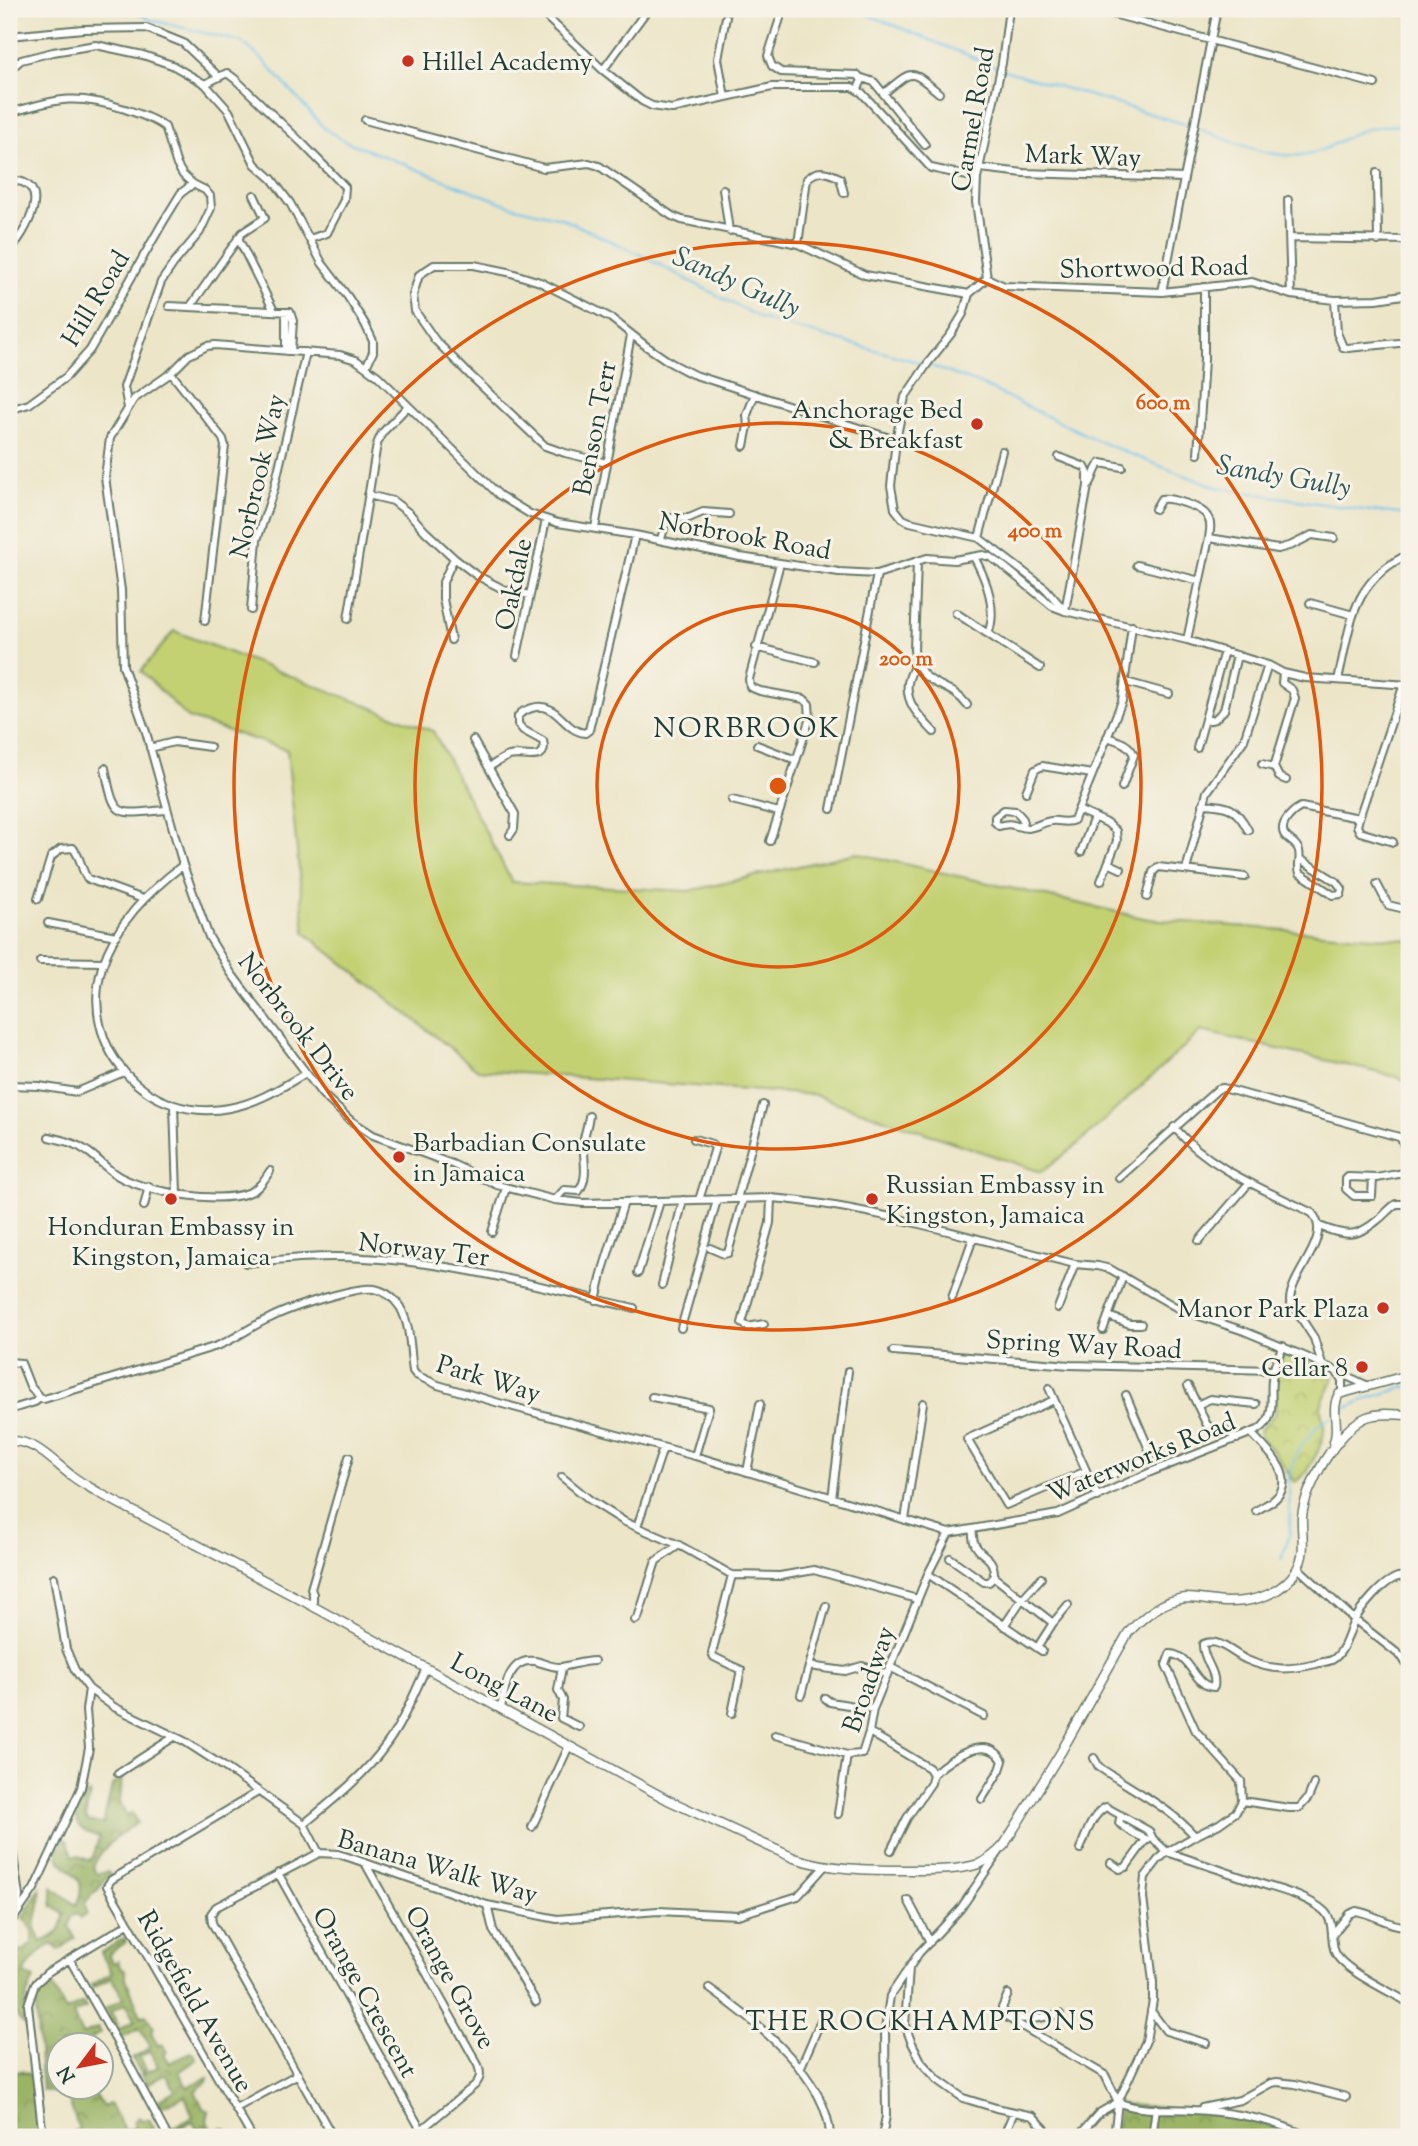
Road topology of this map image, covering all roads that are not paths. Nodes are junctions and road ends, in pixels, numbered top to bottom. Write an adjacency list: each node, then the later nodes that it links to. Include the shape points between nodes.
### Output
1 (538, 9): 7 (street)
2 (648, 9): 12 (street)
3 (783, 9): 14 (street, via 768,56 776,69)
4 (1009, 9): 24 (street, Carmel Road)
5 (1094, 9): 10 (street)
6 (1217, 9): 10 (street)
7 (546, 12): 12 (street)
8 (726, 17): 20 (street, via 718,59)
9 (9, 36): 13 (street, via 146,29 183,43)
10 (1209, 41): 16 (street); 27 (street)
11 (9, 68): 15 (street, via 21,60 96,45 172,65)
12 (603, 70): 20 (street, via 642,101 662,108)
13 (219, 77): 15 (street); 37 (street, via 227,73 235,79 345,187 344,200 327,233)
14 (862, 78): 17 (street); 18 (street, via 871,79)
15 (205, 84): 37 (street, via 229,111 256,164 290,203)
16 (1375, 84)
17 (858, 89): 20 (street, via 772,87); 26 (street, via 931,168)
18 (884, 93): 19 (street, via 911,74); 23 (street)
19 (939, 93)
20 (725, 97)
21 (9, 113): 29 (street, via 82,98 143,115 164,127 177,165)
22 (365, 120): 34 (street, via 544,168 600,166 672,216)
23 (925, 145)
24 (980, 168): 26 (street, Carmel Road); 27 (street, Mark Way)
25 (1377, 173): 39 (street)
26 (977, 178): 42 (street, Carmel Road)
27 (1184, 178): 44 (street)
28 (9, 180): 41 (street, via 25,183 35,200 21,238)
29 (193, 184): 60 (street, via 210,196 211,208 200,232 161,282 124,387); 61 (street, Hill Road, via 181,192 90,350 66,377 29,404)
30 (723, 189): 34 (street)
31 (844, 192): 40 (street, via 840,178 828,172 807,179)
32 (254, 195): 35 (street, via 265,218)
33 (1288, 200): 36 (street)
34 (729, 231): 40 (street)
35 (238, 238): 50 (street); 51 (street)
36 (1290, 238): 39 (street); 47 (street)
37 (310, 239): 56 (street, via 373,341)
38 (1409, 240): 39 (street)
39 (1378, 241)
40 (798, 244): 45 (street, via 865,275)
41 (9, 252)
42 (987, 278): 44 (street, Shortwood Road, via 1004,286); 45 (street)
43 (1204, 287): 44 (street, Shortwood Road); 47 (street, Shortwood Road, via 1252,282); 65 (street)
44 (1162, 292)
45 (969, 294): 62 (street, via 951,334 908,390)
46 (1409, 294): 48 (street, Shortwood Road)
47 (1291, 295): 48 (street, Shortwood Road)
48 (1335, 300): 53 (street, via 1335,322 1343,347)
49 (169, 306): 50 (street)
50 (190, 307): 51 (street)
51 (274, 311): 54 (street, via 286,312)
52 (631, 335): 58 (street, via 692,374); 67 (street, Benson Terr); 67 (street, via 611,318 551,286 489,267 434,265 419,275 415,285 415,311 435,340 526,430 545,446)
53 (1409, 342)
54 (288, 351): 55 (street, Norbrook Road); 57 (street, Norbrook Road, via 207,346 189,355)
55 (306, 352): 56 (street, Norbrook Road, via 350,357); 90 (street, Norbrook Way, via 274,489 257,540)
56 (366, 367): 59 (street, Norbrook Road)
57 (171, 373): 60 (street, Norbrook Road); 95 (street, via 225,446)
58 (755, 394): 62 (street); 63 (street)
59 (407, 407): 70 (street, via 377,444); 73 (street, Norbrook Road, via 499,495)
60 (128, 408): 120 (street, Norbrook Drive, via 110,438 105,477 121,590 123,666)
61 (9, 410)
62 (896, 440): 76 (street, via 891,486 898,514 910,522)
63 (744, 446)
64 (1002, 451): 76 (street)
65 (1198, 454)
66 (1059, 457): 69 (street, via 1085,467)
67 (607, 463): 74 (street, Benson Terr)
68 (1122, 467): 69 (street, via 1101,463)
69 (1088, 486): 91 (street)
70 (368, 495): 82 (street, via 393,502 410,514); 94 (street)
71 (1155, 509): 77 (street, via 1164,498 1202,511 1209,521)
72 (729, 514): 79 (street, via 703,512 689,519 667,518)
73 (546, 520): 74 (street, Norbrook Road); 88 (street, Oakdale)
74 (595, 528): 75 (street, Norbrook Road)
75 (635, 535): 79 (street, Norbrook Road); 124 (street, via 590,728 577,732 547,707 522,711 518,724 541,739 544,750 537,756 512,755)
76 (979, 538): 91 (street, via 1046,589)
77 (1209, 538): 78 (street, via 1278,550 1312,535); 87 (street)
78 (1334, 538)
79 (661, 539): 84 (street, Norbrook Road)
80 (1409, 554): 93 (street, via 1370,580)
81 (974, 557): 83 (street, Norbrook Road); 91 (street, Norbrook Road, via 996,560 1052,606); 97 (street, via 986,581 992,619)
82 (454, 558): 88 (street, via 503,589); 98 (street, via 443,582)
83 (917, 561): 86 (street, Norbrook Road); 105 (street)
84 (780, 563): 86 (street, Norbrook Road); 100 (street)
85 (1137, 565): 87 (street)
86 (877, 574): 133 (street)
87 (1200, 581): 99 (street)
88 (529, 595): 103 (street, Oakdale)
89 (1310, 603): 93 (street)
90 (251, 610)
91 (1065, 611): 96 (street, Norbrook Road)
92 (956, 613): 97 (street)
93 (1353, 615): 109 (street)
94 (348, 619)
95 (205, 621)
96 (1132, 626): 99 (street, Norbrook Road); 110 (street)
97 (988, 634): 107 (street)
98 (451, 640)
99 (1187, 640): 101 (street, Norbrook Road)
100 (756, 647): 104 (street); 122 (street, via 750,687 804,699 808,704 810,718)
101 (1224, 652): 102 (street, Norbrook Road); 114 (street)
102 (1237, 655): 106 (street, Norbrook Road); 114 (street, via 1224,710 1215,719)
103 (517, 656)
104 (815, 662)
105 (916, 662): 113 (street, via 927,678 961,696); 115 (street, via 908,682 909,700)
106 (1268, 665): 108 (street, Norbrook Road); 132 (street, via 1244,740)
107 (1040, 668)
108 (1283, 673): 109 (street, Norbrook Road); 125 (street, via 1282,683 1295,698)
109 (1338, 680): 111 (street, Norbrook Road)
110 (1126, 682): 112 (street); 116 (street)
111 (1406, 685): 138 (street)
112 (1170, 694)
113 (967, 705)
114 (1205, 720): 121 (street)
115 (934, 732)
116 (1107, 737): 127 (street); 129 (street, via 1124,743 1134,755)
117 (473, 740): 124 (street)
118 (757, 746): 122 (street)
119 (210, 747): 120 (street, via 174,742)
120 (150, 748): 134 (street, Norbrook Drive)
121 (1197, 748)
122 (796, 760): 136 (street)
123 (1262, 764): 125 (street)
124 (489, 767): 141 (street, via 515,814)
125 (1274, 767): 128 (street)
126 (105, 768): 134 (street, via 111,800 121,812)
127 (1093, 774): 130 (street, via 1042,766 1035,770); 135 (street)
128 (1286, 780)
129 (1122, 787)
130 (1026, 792)
131 (732, 800): 136 (street)
132 (1203, 804): 140 (street, via 1235,810); 149 (street)
133 (831, 809)
134 (166, 810): 147 (street, Norbrook Drive)
135 (1078, 810): 137 (street); 139 (street, via 1071,823)
136 (779, 812): 142 (street)
137 (1094, 817): 144 (street); 146 (street, via 1116,831)
138 (1359, 818): 143 (street, via 1360,832); 145 (street, via 1297,808 1283,831 1298,848)
139 (1022, 827): 139 (street, via 1023,819 1016,811 1004,810 995,817 999,826 1012,823)
140 (1248, 830)
141 (510, 835)
142 (770, 841)
143 (1393, 842)
144 (1081, 852)
145 (1300, 859): 145 (street, via 1337,883 1341,894 1333,895 1300,873)
146 (1108, 863): 148 (street); 151 (street)
147 (183, 865): 154 (street); 162 (street, Norbrook Drive, via 216,950)
148 (1121, 869)
149 (1186, 870): 150 (street); 153 (street, via 1158,867)
150 (1245, 877)
151 (1101, 881)
152 (1377, 884): 156 (street, via 1388,905)
153 (1147, 897)
154 (143, 899): 155 (street, via 88,879 73,848 61,849 51,857); 158 (street)
155 (38, 900)
156 (1409, 909)
157 (48, 923): 158 (street)
158 (116, 936): 160 (street)
159 (40, 961): 160 (street)
160 (104, 962): 161 (street, via 97,1002 107,1045)
161 (124, 1072): 163 (street, via 77,1092); 165 (street, via 149,1094)
162 (306, 1073): 165 (street, via 247,1104 202,1110); 177 (street, Norbrook Drive, via 339,1111 373,1135)
163 (9, 1085)
164 (763, 1105): 180 (street)
165 (174, 1106): 178 (street)
166 (589, 1116): 181 (street, via 582,1186 579,1191 564,1190)
167 (1174, 1127): 170 (street, via 1218,1089 1227,1088 1399,1137); 173 (street); 175 (street, via 1195,1149)
168 (48, 1137): 176 (street, via 72,1142 124,1179)
169 (694, 1139): 183 (street, via 715,1148)
170 (1409, 1160)
171 (270, 1171): 178 (street, via 261,1185 247,1193 208,1198)
172 (1409, 1172): 174 (street)
173 (1119, 1178)
174 (1373, 1178): 174 (street, via 1372,1196 1354,1196 1346,1189 1349,1177)
175 (1249, 1183): 189 (street, via 1312,1213); 192 (street)
176 (149, 1186): 178 (street); 188 (street)
177 (506, 1188): 181 (street, Norbrook Drive); 190 (street)
178 (177, 1194)
179 (771, 1198): 180 (street, Norbrook Drive); 191 (street, Norbrook Drive, via 925,1224); 204 (street, via 770,1223 742,1323 748,1327)
180 (740, 1199): 184 (street, Norbrook Drive); 193 (street, via 727,1253)
181 (555, 1200): 186 (street, Norbrook Drive)
182 (683, 1200): 183 (street, Norbrook Drive); 185 (street, Norbrook Drive); 198 (street)
183 (699, 1200): 184 (street, Norbrook Drive)
184 (717, 1200): 206 (street)
185 (660, 1201): 186 (street, Norbrook Drive); 196 (street)
186 (624, 1202): 200 (street)
187 (1409, 1204): 189 (street, via 1396,1204 1354,1234)
188 (144, 1206)
189 (1319, 1226): 211 (street, via 1290,1296 1292,1307 1314,1338)
190 (492, 1232)
191 (973, 1238): 195 (street, Norbrook Drive); 199 (street)
192 (1199, 1241)
193 (710, 1248)
194 (246, 1263): 200 (street, Norway Ter, via 364,1258 498,1278)
195 (1075, 1264): 197 (street, Norbrook Drive, via 1098,1266); 202 (street)
196 (638, 1273)
197 (1124, 1276): 203 (street); 208 (street, Norbrook Drive, via 1179,1309)
198 (662, 1285)
199 (952, 1298)
200 (596, 1300): 201 (street, Norway Ter)
201 (634, 1308)
202 (1058, 1308)
203 (1108, 1316): 205 (street); 207 (street)
204 (764, 1324)
205 (1141, 1324)
206 (681, 1328)
207 (1103, 1330)
208 (1283, 1346): 211 (street, Norbrook Drive); 212 (street, Waterworks Road)
209 (893, 1350): 212 (street, Spring Way Road, via 1070,1365)
210 (9, 1362): 222 (street, via 21,1363)
211 (1322, 1364): 213 (street, Norbrook Drive)
212 (1273, 1370): 232 (street, Waterworks Road, via 1270,1419)
213 (1335, 1370): 217 (street, Norbrook Drive); 219 (street, via 1342,1380)
214 (848, 1371): 244 (street)
215 (1409, 1375): 217 (main road)
216 (1188, 1386): 227 (street)
217 (1368, 1386): 219 (main road)
218 (1049, 1388): 223 (street)
219 (1342, 1392): 230 (main road, via 1336,1398)
220 (1126, 1395): 242 (street, via 1151,1454)
221 (652, 1397): 237 (street, via 709,1408)
222 (40, 1398): 228 (street, Park Way); 235 (street, Park Way, via 217,1346 269,1318 321,1299 371,1289 386,1292 400,1306 416,1375)
223 (1054, 1400): 239 (street); 239 (street, via 967,1439 1006,1505)
224 (923, 1403): 246 (street)
225 (760, 1404): 240 (street)
226 (1256, 1404): 227 (street, via 1210,1399)
227 (1197, 1405): 233 (street, via 1207,1425)
228 (9, 1410)
229 (1409, 1415): 231 (main road)
230 (1336, 1418): 231 (main road, via 1340,1425); 236 (main road, via 1337,1434)
231 (1365, 1418): 236 (main road, via 1343,1434)
232 (1251, 1433): 233 (street, Waterworks Road); 245 (street, via 1278,1463 1283,1481 1277,1498)
233 (1237, 1439): 243 (street, Waterworks Road)
234 (9, 1441): 260 (main road, Long Lane, via 30,1444 101,1494)
235 (663, 1448): 237 (street, Park Way); 247 (street)
236 (1330, 1454): 252 (main road, via 1308,1492)
237 (695, 1456): 240 (street, Park Way)
238 (349, 1457): 259 (street)
239 (1086, 1471): 242 (street)
240 (747, 1472): 244 (street, Park Way)
241 (562, 1477): 247 (street, via 590,1500)
242 (1092, 1484): 243 (street)
243 (1098, 1497): 248 (street, Waterworks Road, via 1058,1514)
244 (832, 1498): 246 (street, Park Way)
245 (1256, 1511)
246 (905, 1520): 249 (street, Park Way)
247 (637, 1527): 250 (street)
248 (972, 1530): 249 (street, Waterworks Road); 256 (street, via 975,1545 995,1567)
249 (948, 1533): 253 (street, Broadway)
250 (679, 1545): 254 (street); 266 (street, via 656,1561)
251 (950, 1558): 256 (street, via 984,1582)
252 (1298, 1568): 267 (street); 302 (main road, via 1268,1595 1229,1602 1185,1598 1142,1618 1128,1633)
253 (928, 1574): 261 (street, Broadway); 269 (street)
254 (732, 1575): 261 (street, via 780,1576 814,1570); 281 (street, via 712,1653 741,1670)
255 (54, 1577): 276 (street, via 66,1649)
256 (994, 1577): 262 (street)
257 (1409, 1577): 267 (street, via 1397,1577 1380,1590)
258 (1041, 1578): 262 (street)
259 (311, 1589): 260 (street); 264 (street)
260 (299, 1599): 264 (main road, Long Lane)
261 (917, 1599): 275 (street, Broadway)
262 (1022, 1599): 268 (street); 269 (street)
263 (1068, 1605): 268 (street)
264 (313, 1606): 273 (main road, Long Lane)
265 (826, 1606): 271 (street)
266 (635, 1620)
267 (1354, 1620): 274 (street, via 1402,1657); 295 (street, via 1335,1658 1292,1670 1246,1660 1214,1642 1203,1644 1214,1687 1202,1684 1186,1661 1170,1654 1166,1665 1196,1731 1241,1781)
268 (1053, 1623): 269 (street, via 1040,1650)
269 (1004, 1626)
270 (594, 1661): 272 (street)
271 (809, 1666): 275 (street); 277 (street)
272 (562, 1667): 279 (street, via 530,1660 520,1664 505,1684); 283 (street, via 558,1690 563,1700 561,1718)
273 (426, 1668): 279 (main road, Long Lane); 297 (street, via 386,1745 364,1772)
274 (1409, 1668)
275 (888, 1671): 280 (street, Broadway); 282 (street)
276 (89, 1689): 286 (street); 313 (street, via 89,1748 81,1788 34,1889)
277 (801, 1695)
278 (825, 1698): 280 (street)
279 (501, 1709): 287 (main road, Long Lane)
280 (873, 1709): 284 (street, Broadway)
281 (732, 1713)
282 (984, 1716)
283 (579, 1727)
284 (869, 1732): 288 (street, Broadway, via 862,1755); 291 (street)
285 (775, 1735): 288 (street, Broadway)
286 (174, 1737): 290 (street); 293 (street)
287 (569, 1746): 298 (street); 309 (main road, Long Lane, via 714,1823 794,1858)
288 (847, 1755): 296 (street)
289 (1094, 1758): 300 (street)
290 (118, 1773)
291 (933, 1774): 294 (street, via 963,1751 985,1749 999,1754 1003,1761 1000,1770); 304 (street)
292 (1314, 1784): 295 (street, via 1305,1802 1295,1809)
293 (258, 1792): 297 (street); 314 (street, Ridgefield Avenue, via 107,1884)
294 (982, 1799)
295 (1242, 1801): 300 (street, via 1236,1812)
296 (838, 1814)
297 (304, 1824): 306 (street)
298 (532, 1827)
299 (9, 1828): 313 (street, via 19,1896)
300 (1195, 1836): 305 (street)
301 (1149, 1840): 303 (street, via 1149,1831 1105,1807); 305 (street); 308 (street, via 1126,1867)
302 (1004, 1845): 309 (main road, Long Lane, via 981,1863 961,1868 853,1870); 318 (street, via 961,1908)
303 (1080, 1849)
304 (891, 1850)
305 (1167, 1852): 317 (street, via 1290,1894 1324,1911); 325 (street, via 1142,1885 1153,1982)
306 (319, 1853): 307 (street, Banana Walk Way); 310 (street, Banana Walk Way)
307 (365, 1863): 312 (street, Banana Walk Way); 338 (street, Orange Grove, via 481,2074 475,2085)
308 (1111, 1863)
309 (825, 1866): 312 (street, Banana Walk Way, via 799,1896 738,1915 658,1911 557,1919)
310 (278, 1873): 331 (street, Banana Walk Way, via 216,1907 210,1919); 338 (street, Orange Crescent)
311 (908, 1900): 318 (street)
312 (487, 1905): 323 (street, via 493,1930)
313 (16, 1915): 315 (street)
314 (128, 1924): 319 (street); 334 (street, Ridgefield Avenue)
315 (9, 1925)
316 (1409, 1926): 317 (street, via 1356,1911)
317 (1332, 1935): 324 (street, via 1335,1951 1351,1970)
318 (930, 1942): 320 (street)
319 (70, 1960): 339 (street, via 34,1984 28,2005); 340 (street)
320 (910, 1966): 337 (street, via 905,2025 922,2063 963,2098); 347 (street, via 888,2002)
321 (709, 1988): 330 (street, via 745,2013)
322 (1009, 1994): 328 (street, via 1002,2008)
323 (536, 2002)
324 (1409, 2003)
325 (1151, 2011): 329 (street, via 1166,2031); 333 (street, via 1146,2041)
326 (1060, 2014): 328 (street)
327 (822, 2018): 330 (street)
328 (1008, 2018): 333 (street, via 1102,2072)
329 (1206, 2043)
330 (800, 2069): 346 (street, via 820,2098)
331 (298, 2074): 334 (street); 342 (street, Banana Walk Way)
332 (1346, 2097): 336 (street, via 1277,2082 1240,2100)
333 (1118, 2102): 335 (street); 350 (street, via 1098,2113); 351 (street)
334 (236, 2108): 341 (street, Ridgefield Avenue)
335 (1156, 2108): 336 (street); 352 (street)
336 (1197, 2110): 353 (street, via 1265,2120)
337 (1014, 2112): 348 (street); 349 (street, via 1033,2116)
338 (421, 2130): 343 (street)
339 (43, 2137)
340 (168, 2137)
341 (252, 2137)
342 (333, 2137)
343 (408, 2137)
344 (612, 2137): 345 (street)
345 (669, 2137)
346 (830, 2137)
347 (882, 2137)
348 (1003, 2137)
349 (1048, 2137)
350 (1078, 2137)
351 (1114, 2137)
352 (1150, 2137)
353 (1309, 2137)

